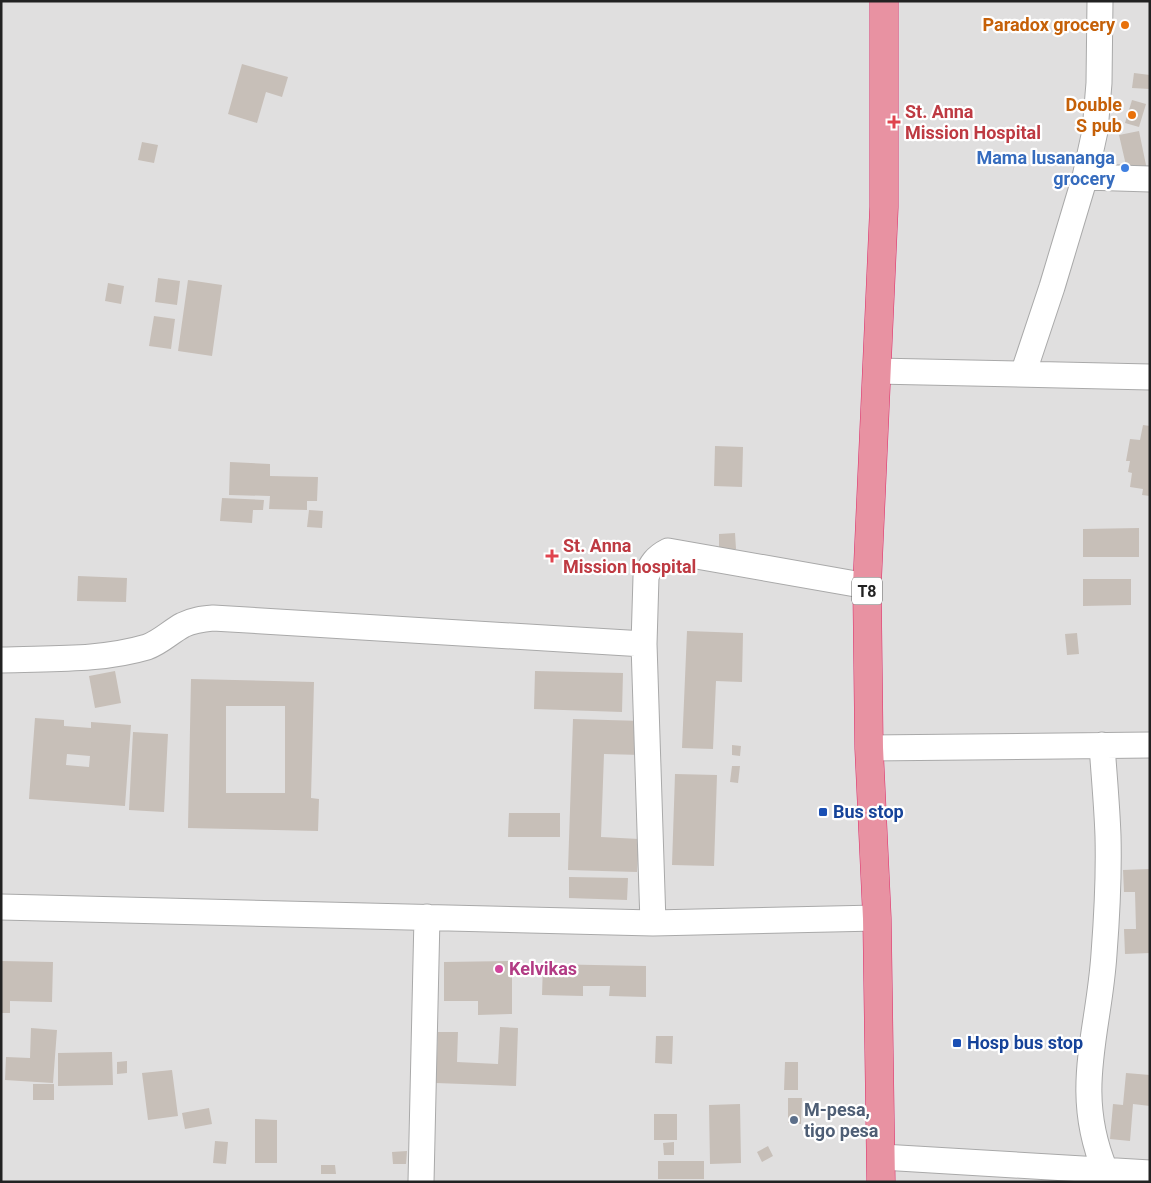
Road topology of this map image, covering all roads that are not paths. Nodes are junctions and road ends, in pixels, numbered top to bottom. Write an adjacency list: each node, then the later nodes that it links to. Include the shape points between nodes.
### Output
1 (884, 1): 5 (highway, T8, via 884,207)
2 (1100, 1): 3 (street, via 1095,131)
3 (1085, 177): 4 (street); 6 (street)
4 (1150, 179)
5 (876, 371): 6 (street); 8 (highway, T8)
6 (1024, 374): 7 (street)
7 (1150, 377)
8 (867, 586): 9 (street, via 668,551 654,560 646,577); 13 (highway, T8)
9 (644, 644): 10 (street, via 213,618 196,620 159,643 146,647 99,656); 17 (street)
10 (1, 660)
11 (1102, 745): 12 (street); 13 (street); 19 (street, via 1108,836 1107,900 1101,986 1088,1071 1088,1100 1090,1123)
12 (1150, 745)
13 (869, 748): 16 (highway, T8)
14 (1, 907): 15 (street)
15 (427, 918): 17 (street); 21 (street)
16 (877, 918): 17 (street); 18 (highway, T8)
17 (653, 923)
18 (881, 1169): 19 (street)
19 (1105, 1170): 20 (street)
20 (1150, 1173)
21 (421, 1182)

